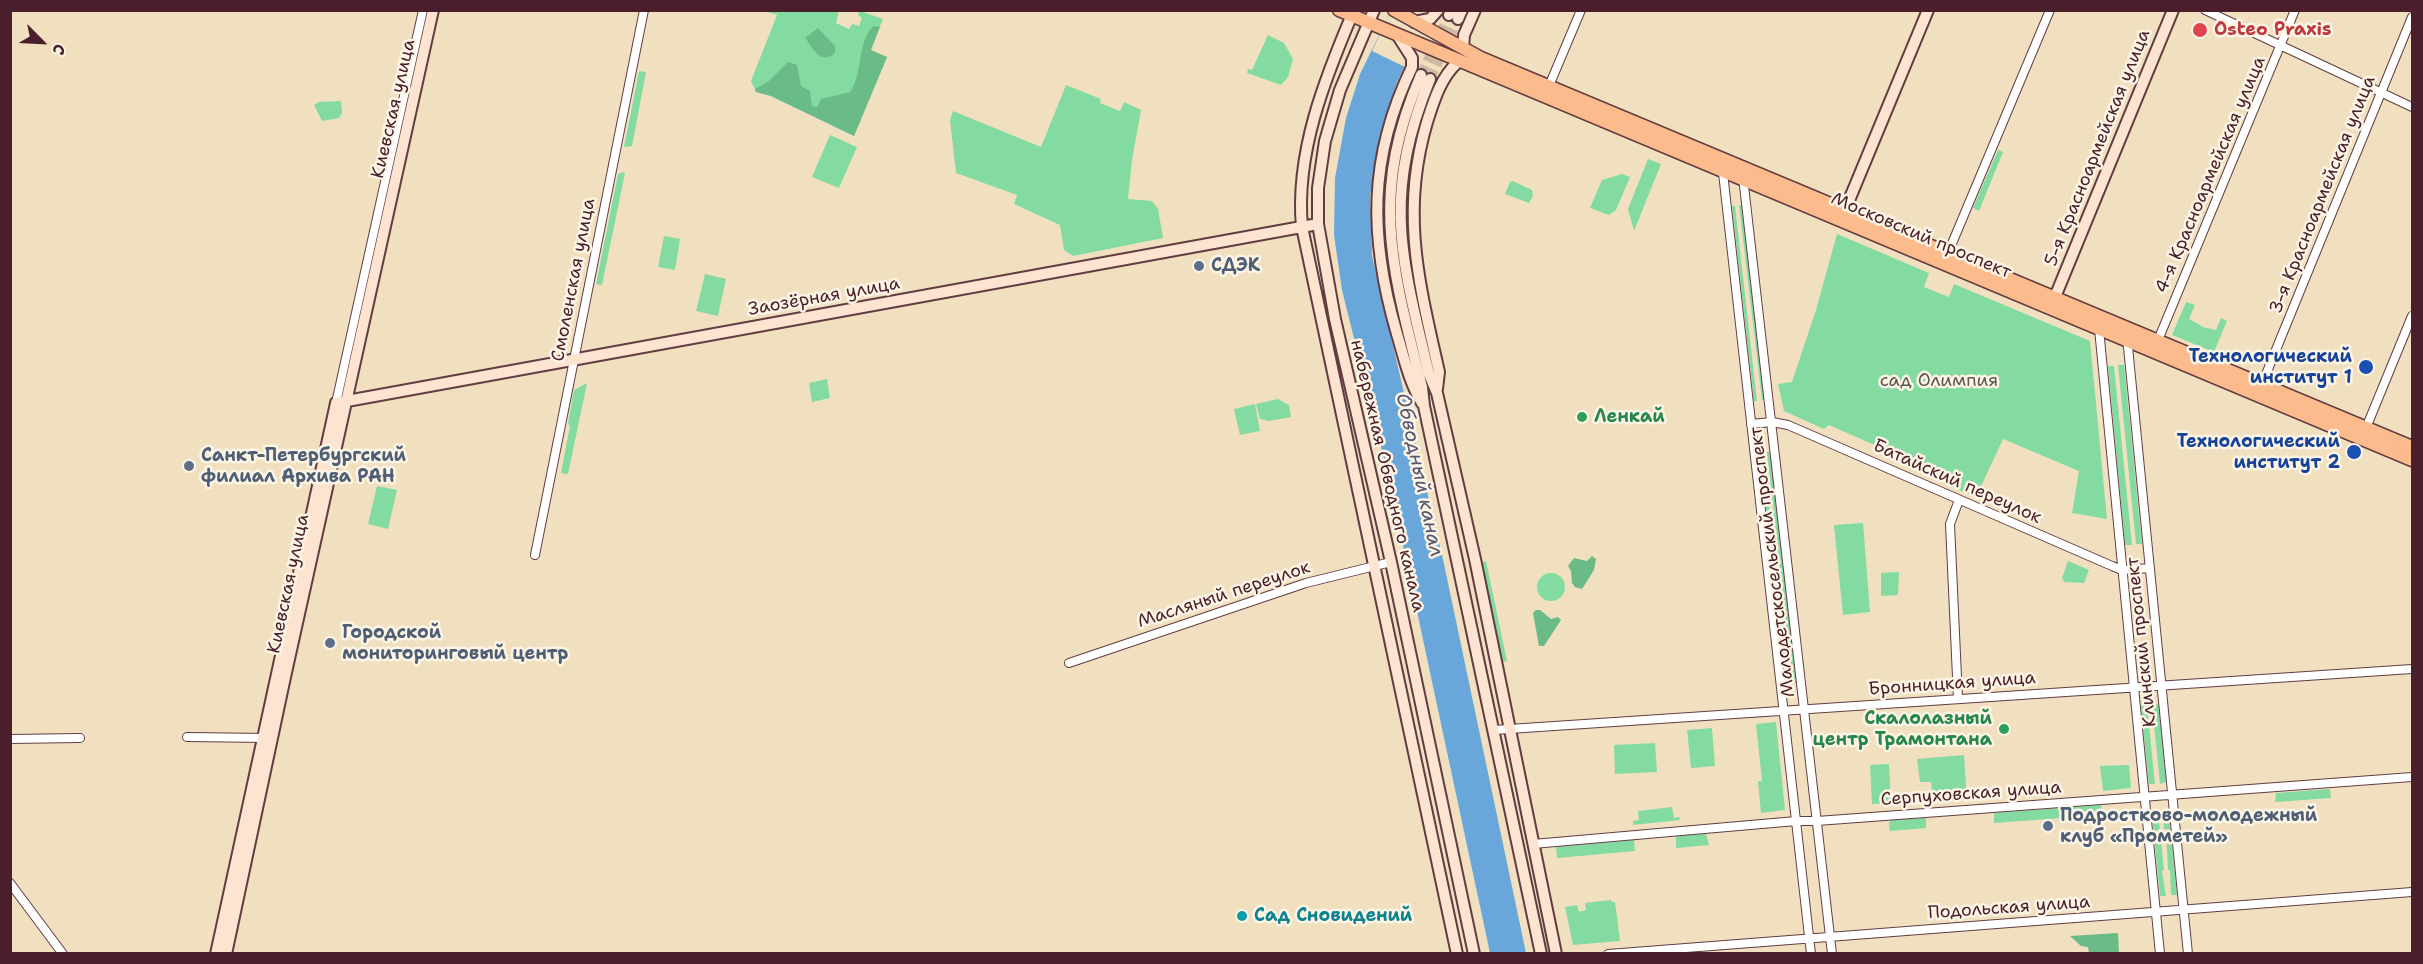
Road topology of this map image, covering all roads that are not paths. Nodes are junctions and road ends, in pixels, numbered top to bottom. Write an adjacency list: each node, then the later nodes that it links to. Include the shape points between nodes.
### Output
1 (423, 10): 42 (street, Киевская улица)
2 (433, 10): 42 (main road, Киевская улица)
3 (644, 10): 39 (street, Смоленская улица)
4 (1339, 10): 14 (main road)
5 (1374, 10): 17 (main road, набережная Обводного канала)
6 (1394, 10): 18 (main road, Московский проспект)
7 (1475, 10): 20 (main road)
8 (1581, 10): 23 (street)
9 (1928, 10): 29 (main road)
10 (2050, 10): 32 (street)
11 (2173, 10): 33 (main road, 5-я Красноармейская улица)
12 (2205, 10): 19 (street)
13 (2295, 10): 19 (street, 4-я Красноармейская улица)
14 (1353, 13): 17 (main road); 31 (main road, набережная Обводного канала, via 1310,134 1301,184)
15 (1452, 13): 18 (main road)
16 (2412, 17): 24 (street, 3-я Красноармейская улица)
17 (1368, 23): 21 (main road, Московский проспект, via 1398,36); 30 (main road, набережная Обводного канала, via 1325,141 1318,188)
18 (1421, 23): 20 (main road, Московский проспект)
19 (2281, 45): 24 (street); 38 (street, 4-я Красноармейская улица)
20 (1463, 48): 23 (main road, Московский проспект)
21 (1413, 49): 22 (main road, Московский проспект); 43 (main road, via 1412,66 1390,117 1383,146 1376,215 1392,318 1414,389)
22 (1458, 62): 27 (main road, Московский проспект); 41 (main road, via 1447,73 1430,113 1417,164 1413,201 1414,252 1438,372)
23 (1549, 87): 26 (main road, Московский проспект)
24 (2382, 92): 25 (street); 40 (street, 3-я Красноармейская улица)
25 (2412, 107)
26 (1742, 167): 28 (street, Малодетскосельский проспект); 29 (main road, Московский проспект)
27 (1724, 173): 28 (main road, Московский проспект); 45 (street, Малодетскосельский проспект)
28 (1744, 182): 36 (main road, Московский проспект); 44 (street, Малодетскосельский проспект)
29 (1845, 210): 32 (main road, Московский проспект)
30 (1318, 224): 31 (main road, Заозёрная улица); 51 (main road, набережная Обводного канала, via 1335,319)
31 (1302, 227): 39 (main road, Заозёрная улица); 52 (main road, набережная Обводного канала)
32 (1948, 253): 33 (main road, Московский проспект)
33 (2055, 297): 35 (main road, Московский проспект)
34 (2412, 316): 46 (street)
35 (2126, 327): 37 (street, Клинский проспект); 38 (main road, Московский проспект)
36 (2099, 329): 37 (main road, Московский проспект); 54 (street, Клинский проспект)
37 (2127, 341): 38 (main road, Московский проспект); 53 (street, Клинский проспект)
38 (2156, 346): 40 (main road, Московский проспект); 48 (main road, Московский проспект)
39 (573, 360): 42 (main road, Заозёрная улица); 50 (street, Смоленская улица)
40 (2262, 384): 46 (main road, Московский проспект)
41 (1437, 393): 43 (main road, via 1407,281 1399,217 1408,142 1426,77 1408,105 1398,139 1389,216 1395,272); 62 (main road)
42 (341, 402): 66 (main road, Киевская улица)
43 (1424, 406): 63 (main road)
44 (1772, 422): 45 (street, Батайский переулок); 49 (street, Батайский переулок, via 1788,425); 60 (street, Малодетскосельский проспект)
45 (1751, 424): 61 (street, Малодетскосельский проспект)
46 (2366, 428): 47 (main road, Московский проспект)
47 (2412, 447)
48 (2412, 460)
49 (1959, 500): 54 (street, Батайский переулок); 59 (street, via 1950,524)
50 (535, 555)
51 (1390, 562): 52 (street, Масляный переулок); 84 (main road, набережная Обводного канала)
52 (1374, 566): 55 (street, Масляный переулок, via 1306,583); 83 (main road, набережная Обводного канала)
53 (2150, 568): 54 (street, Батайский переулок); 57 (street, Клинский проспект)
54 (2122, 570): 58 (street, Клинский проспект)
55 (1069, 663)
56 (2412, 669): 57 (street, Бронницкая улица)
57 (2161, 686): 58 (street, Бронницкая улица); 69 (street, Клинский проспект)
58 (2134, 687): 59 (street, Бронницкая улица); 70 (street, Клинский проспект)
59 (1958, 699): 60 (street, Бронницкая улица)
60 (1805, 709): 61 (street, Бронницкая улица); 72 (street, Малодетскосельский проспект)
61 (1784, 710): 62 (street, Бронницкая улица); 71 (street, Малодетскосельский проспект)
62 (1509, 729): 63 (street, Бронницкая улица); 73 (main road)
63 (1494, 730): 85 (main road)
64 (187, 737): 66 (street)
65 (80, 738): 67 (street)
66 (267, 738): 81 (main road, Киевская улица); 82 (main road, Киевская улица)
67 (10, 739)
68 (2412, 777): 69 (street, Серпуховская улица)
69 (2172, 795): 70 (street, Серпуховская улица); 76 (street, Клинский проспект)
70 (2145, 797): 72 (street, Серпуховская улица); 77 (street, Клинский проспект)
71 (1796, 820): 72 (street, Серпуховская улица); 73 (street, Серпуховская улица); 79 (street, Малодетскосельский проспект)
72 (1817, 821): 78 (street, Малодетскосельский проспект)
73 (1533, 844): 86 (main road)
74 (10, 883): 80 (street)
75 (2412, 892): 76 (street, Подольская улица)
76 (2183, 910): 77 (street, Подольская улица); 91 (street, Клинский проспект)
77 (2156, 912): 78 (street, Подольская улица); 90 (street, Клинский проспект)
78 (1830, 936): 79 (street, Подольская улица); 89 (street, Малодетскосельский проспект)
79 (1809, 937): 87 (street, Подольская улица); 88 (street, Малодетскосельский проспект)
80 (63, 954)
81 (216, 954)
82 (226, 954)
83 (1456, 954)
84 (1474, 954)
85 (1541, 954)
86 (1556, 954)
87 (1608, 954)
88 (1811, 954)
89 (1832, 954)
90 (2160, 954)
91 (2188, 954)

